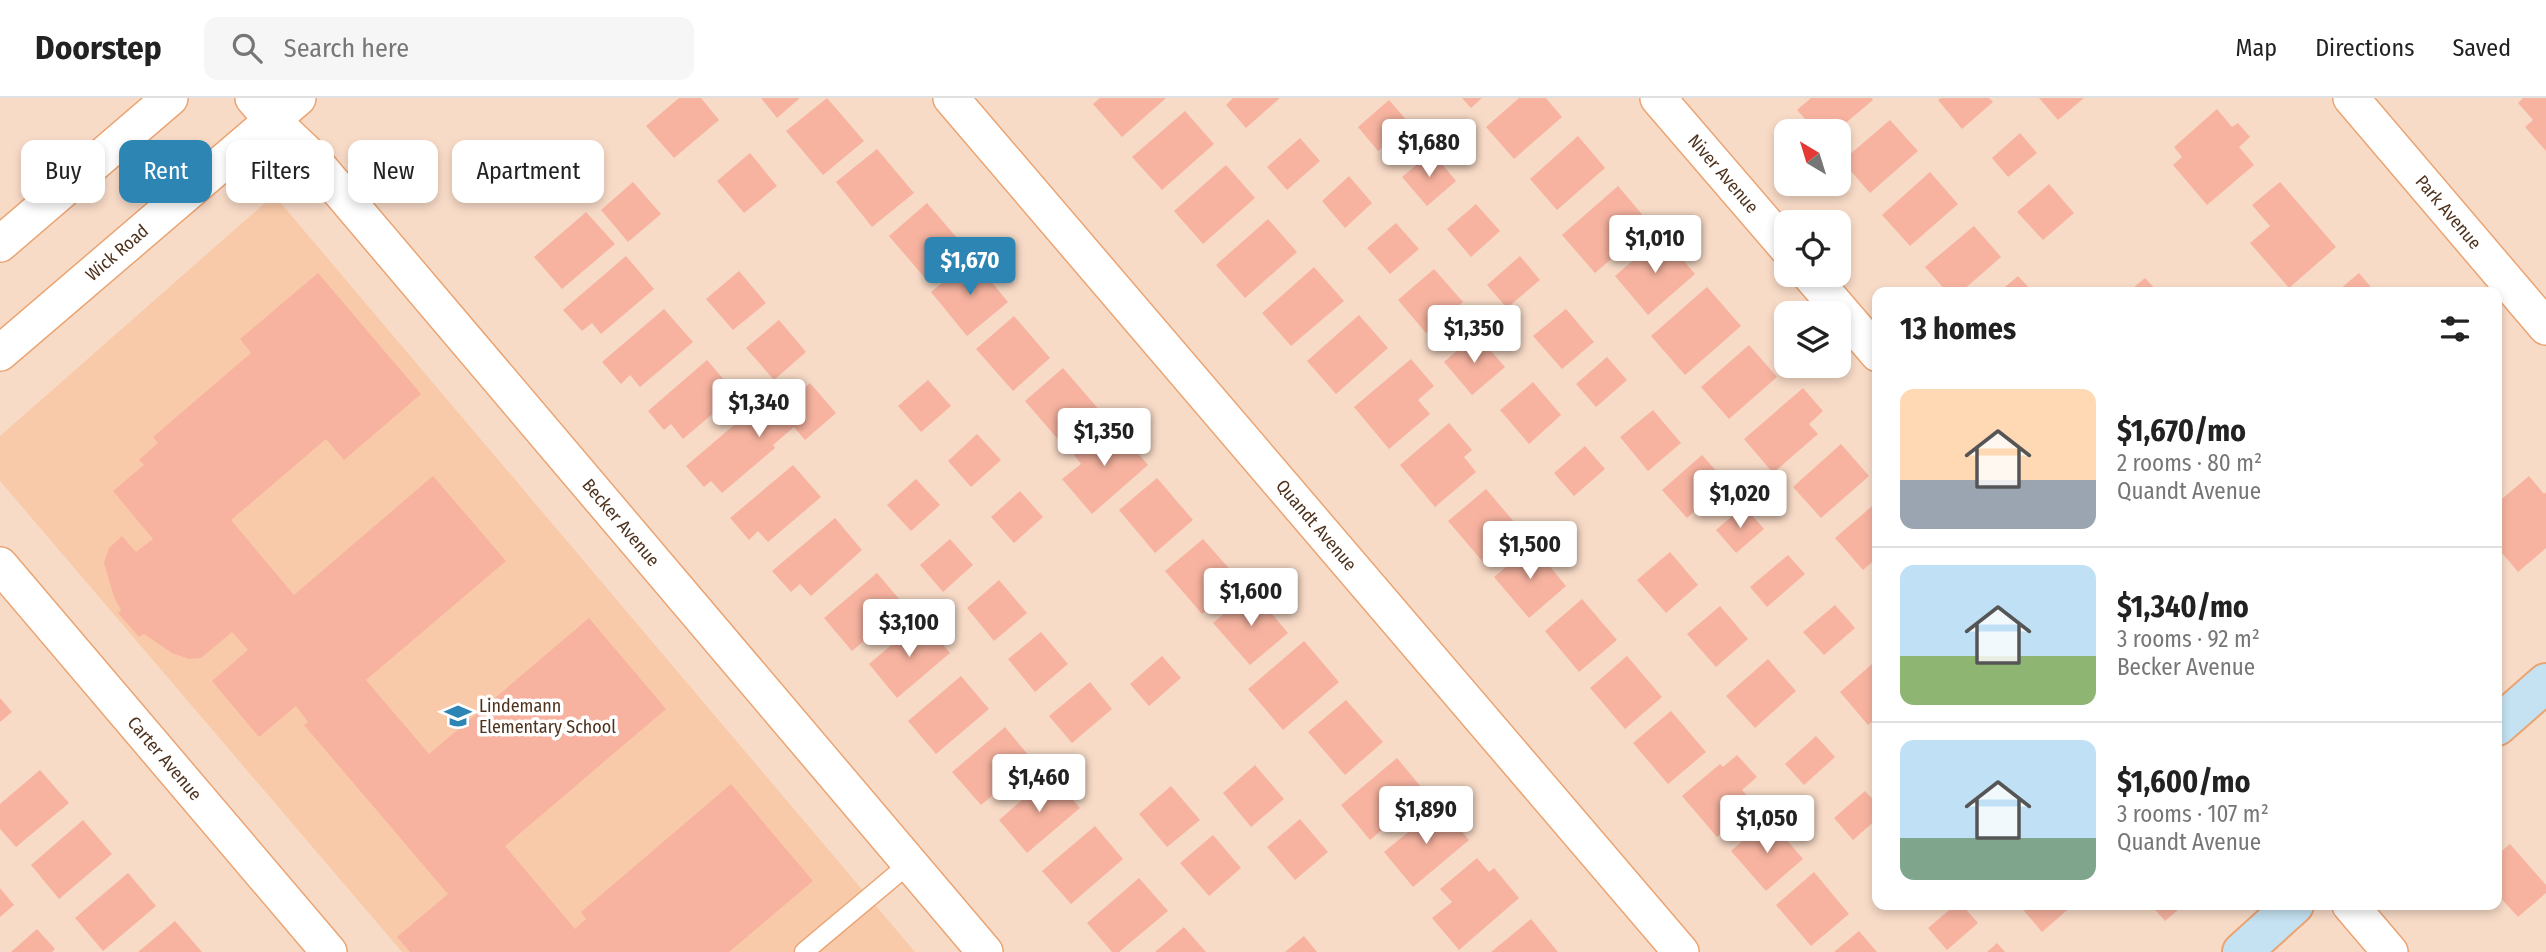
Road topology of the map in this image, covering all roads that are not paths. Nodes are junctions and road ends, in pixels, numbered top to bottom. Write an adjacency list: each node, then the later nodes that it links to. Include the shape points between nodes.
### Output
1 (170, 98): 8 (street)
2 (298, 98): 6 (street, Wick Road)
3 (951, 98): 22 (street, Quandt Avenue)
4 (1658, 98): 7 (street, Niver Avenue)
5 (2351, 98): 10 (street, Park Avenue)
6 (262, 109): 12 (street, Wick Road); 16 (street, Becker Avenue, via 309,155)
7 (1774, 233)
8 (0, 244)
9 (1820, 287): 11 (street)
10 (2546, 327)
11 (1872, 347)
12 (0, 353)
13 (0, 565): 19 (street, Carter Avenue)
14 (2546, 683): 15 (street)
15 (2502, 722)
16 (910, 863): 20 (lane); 21 (street, Becker Avenue)
17 (2288, 910): 23 (street)
18 (2354, 910): 24 (street)
19 (329, 952)
20 (804, 952)
21 (985, 952)
22 (1681, 952)
23 (2242, 952)
24 (2390, 952)

